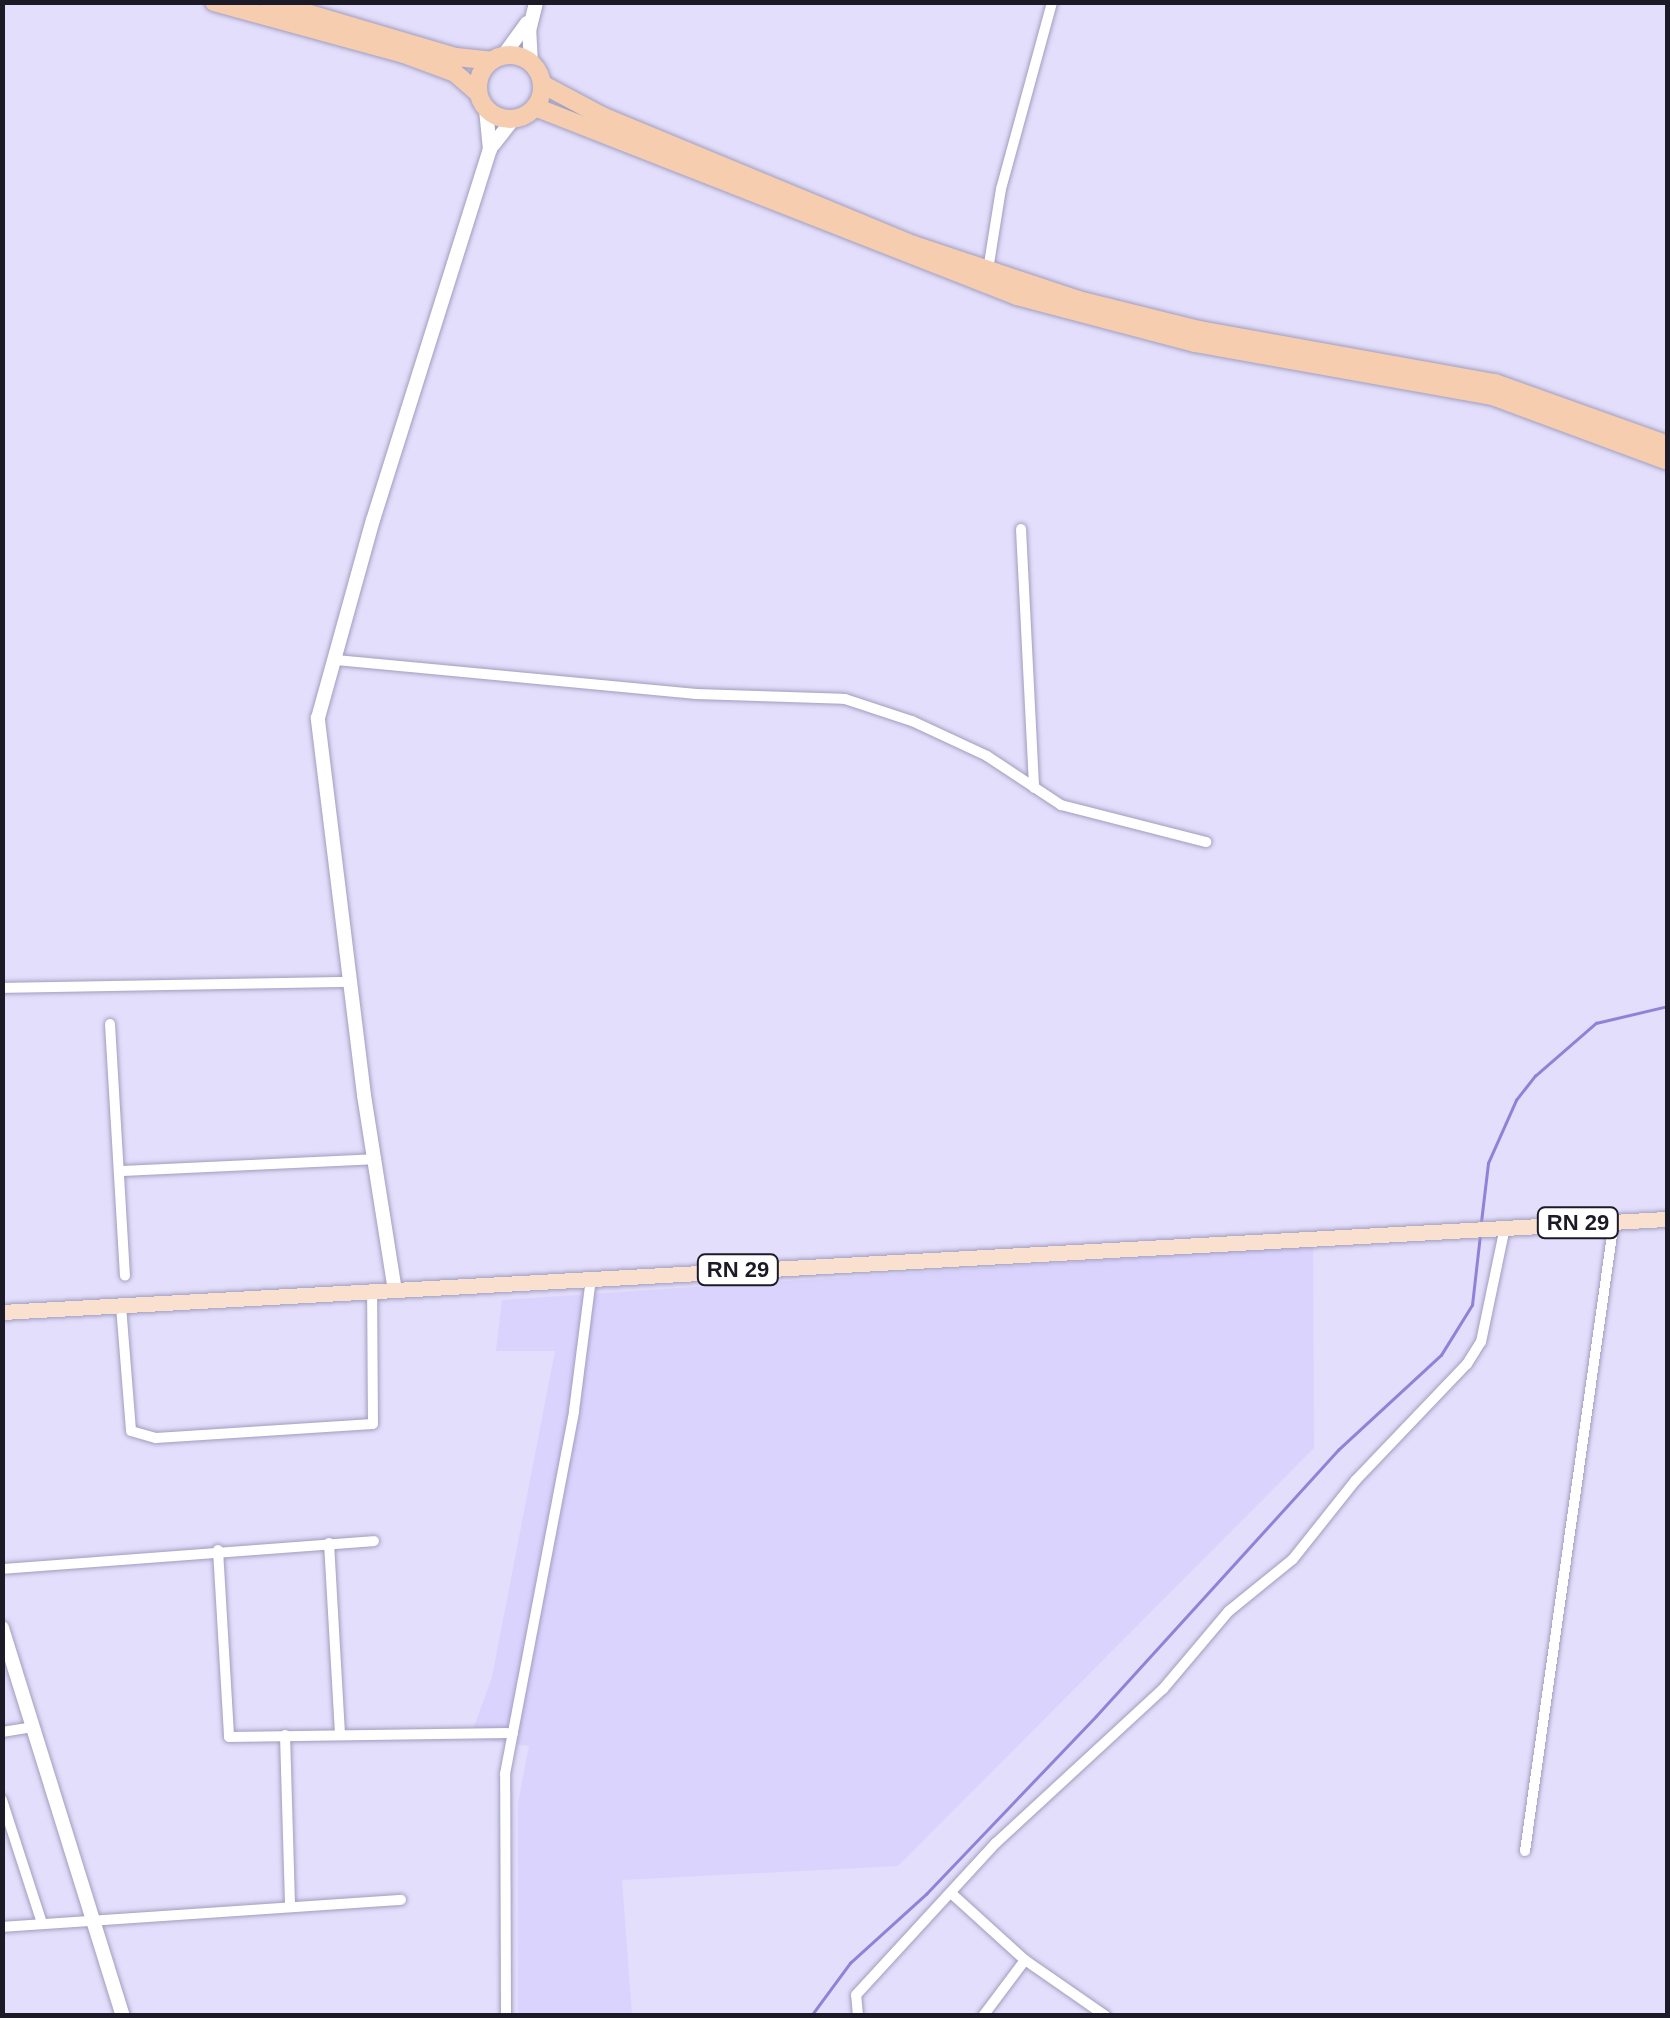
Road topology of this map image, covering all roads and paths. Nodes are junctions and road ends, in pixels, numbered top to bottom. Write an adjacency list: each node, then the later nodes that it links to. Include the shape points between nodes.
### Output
1 (214, 2): 8 (highway, via 404,54 455,73)
2 (269, 2): 5 (highway, via 456,57)
3 (1052, 2): 12 (street, via 1010,150)
4 (534, 8): 5 (main road); 6 (main road)
5 (498, 58): 6 (highway); 8 (highway, via 480,74)
6 (531, 64): 7 (highway)
7 (542, 84): 9 (highway); 12 (highway, via 602,116)
8 (482, 101): 10 (highway); 11 (main road)
9 (535, 107): 10 (highway); 14 (highway, via 1016,296 1195,344 1492,396)
10 (513, 119): 11 (main road)
11 (490, 150): 16 (main road, via 373,520)
12 (988, 270): 13 (highway, via 1199,330 1495,383)
13 (1668, 445)
14 (1668, 461)
15 (1021, 529): 17 (street)
16 (336, 660): 17 (street, via 696,694 846,699 912,721); 19 (main road, via 318,718 318,752)
17 (1034, 788): 18 (street, via 1062,805)
18 (1206, 842)
19 (348, 982): 20 (street); 22 (main road)
20 (2, 988)
21 (110, 1024): 23 (street)
22 (374, 1160): 23 (street); 29 (main road)
23 (122, 1171): 27 (street)
24 (1668, 1219): 25 (main road, RN 29)
25 (1614, 1221): 26 (main road, RN 29); 44 (street)
26 (1489, 1227): 28 (main road, RN 29); 45 (street, via 1481,1342 1456,1377 1356,1481 1293,1559 1228,1611 1163,1689 1014,1823)
27 (125, 1276)
28 (591, 1278): 29 (main road, RN 29); 41 (street, via 574,1411)
29 (395, 1291): 30 (main road, RN 29)
30 (372, 1292): 31 (main road, RN 29); 31 (street, via 374,1424 156,1438 131,1431)
31 (121, 1306): 32 (main road, RN 29)
32 (2, 1312)
33 (374, 1540): 34 (street)
34 (329, 1543): 35 (street); 40 (street)
35 (218, 1550): 36 (street); 42 (street, via 229,1737)
36 (2, 1570)
37 (2, 1628): 38 (main road)
38 (33, 1727): 39 (street); 48 (main road)
39 (2, 1732)
40 (340, 1734): 41 (street); 42 (street)
41 (513, 1734): 53 (street, via 501,1822)
42 (285, 1736): 47 (street)
43 (2, 1800): 49 (street)
44 (1524, 1851)
45 (951, 1893): 51 (street); 54 (street, via 856,1995)
46 (401, 1900): 47 (street)
47 (290, 1906): 48 (street)
48 (92, 1918): 49 (street); 52 (main road)
49 (42, 1923): 50 (street)
50 (2, 1928)
51 (1026, 1960): 55 (street); 56 (street)
52 (123, 2016)
53 (506, 2016)
54 (858, 2016)
55 (983, 2016)
56 (1106, 2016)

